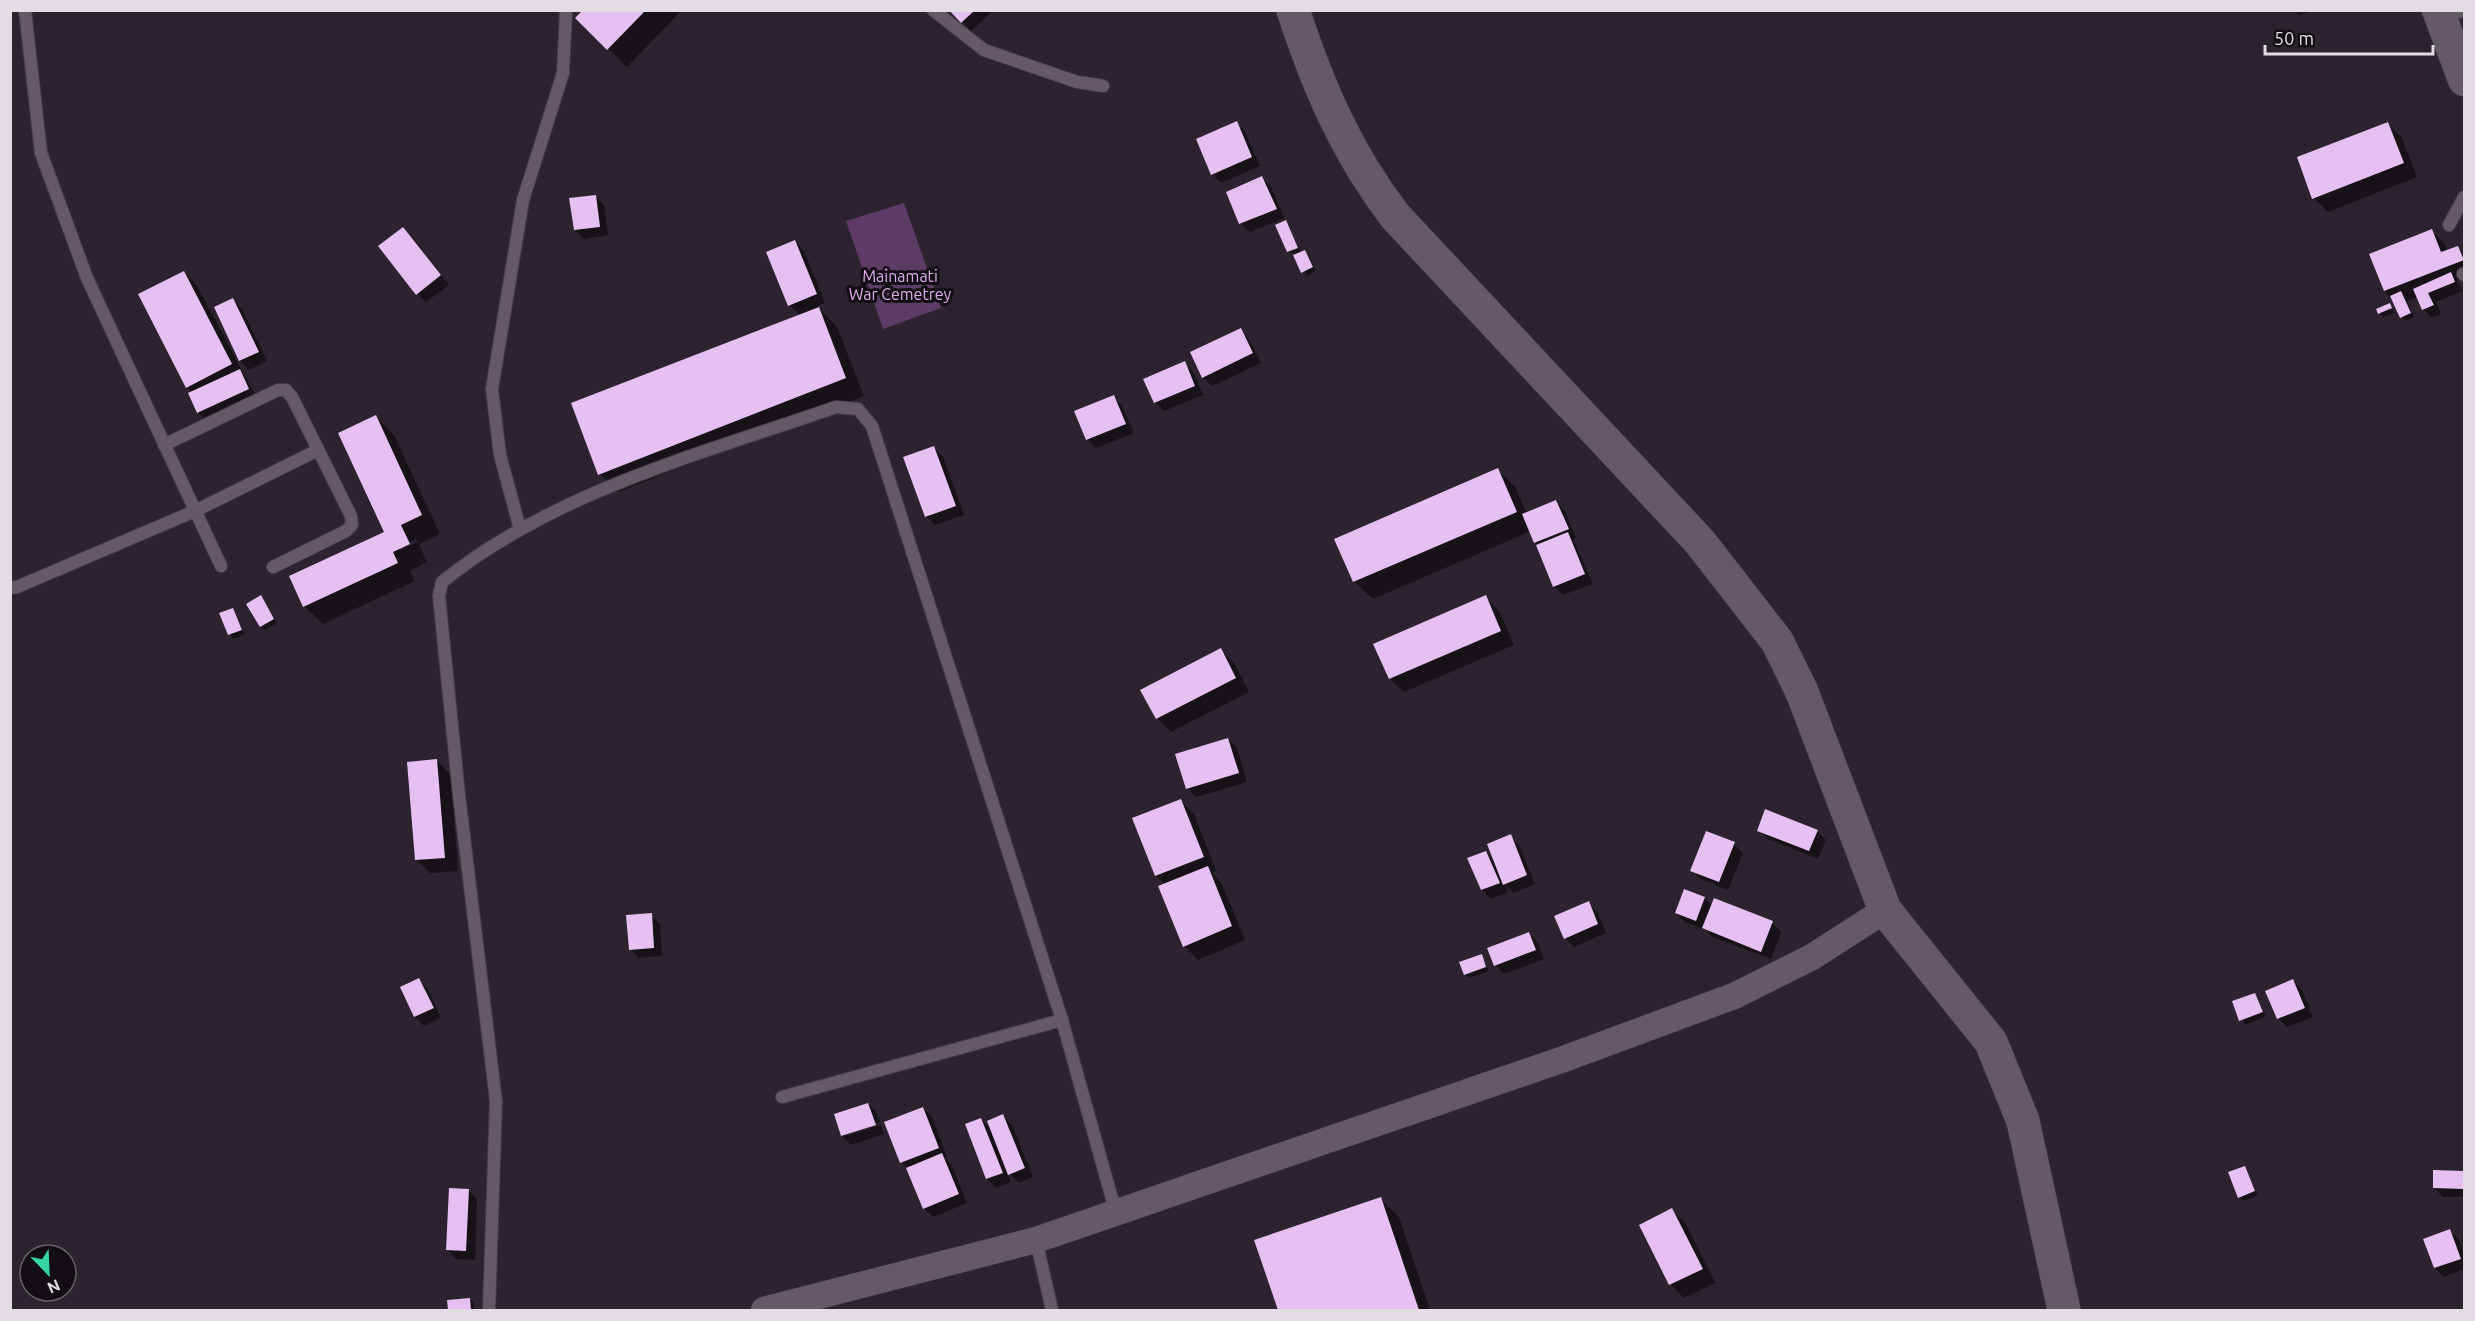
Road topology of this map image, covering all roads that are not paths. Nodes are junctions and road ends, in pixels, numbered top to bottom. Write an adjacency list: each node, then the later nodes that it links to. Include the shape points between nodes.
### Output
1 (25, 10): 10 (lane, via 40,153 87,278)
2 (566, 10): 13 (lane, via 563,73 523,200 492,389 500,455)
3 (933, 10): 7 (lane, via 984,50 1077,82)
4 (1293, 10): 17 (main road, via 1327,105 1367,180 1395,216 1700,542 1777,641 1802,692)
5 (2447, 14): 6 (street)
6 (2464, 80)
7 (1103, 86)
8 (2464, 197): 9 (lane)
9 (2449, 225)
10 (165, 445): 11 (lane, via 278,390 286,390); 12 (lane)
11 (318, 450): 12 (lane); 15 (lane, via 352,525)
12 (195, 511): 14 (lane); 16 (lane)
13 (520, 529): 18 (lane, via 577,500 677,462 836,407 858,409 872,426); 22 (lane, via 442,582 439,596 496,1101)
14 (221, 566)
15 (273, 567)
16 (10, 588)
17 (1885, 910): 20 (street, via 1812,957 1734,996 1561,1060); 25 (main road, via 1991,1042 2023,1121)
18 (1062, 1020): 19 (lane); 20 (lane)
19 (782, 1096)
20 (1116, 1213): 21 (street)
21 (1036, 1240): 23 (street); 24 (lane)
22 (489, 1311)
23 (764, 1311)
24 (1052, 1311)
25 (2064, 1311)

